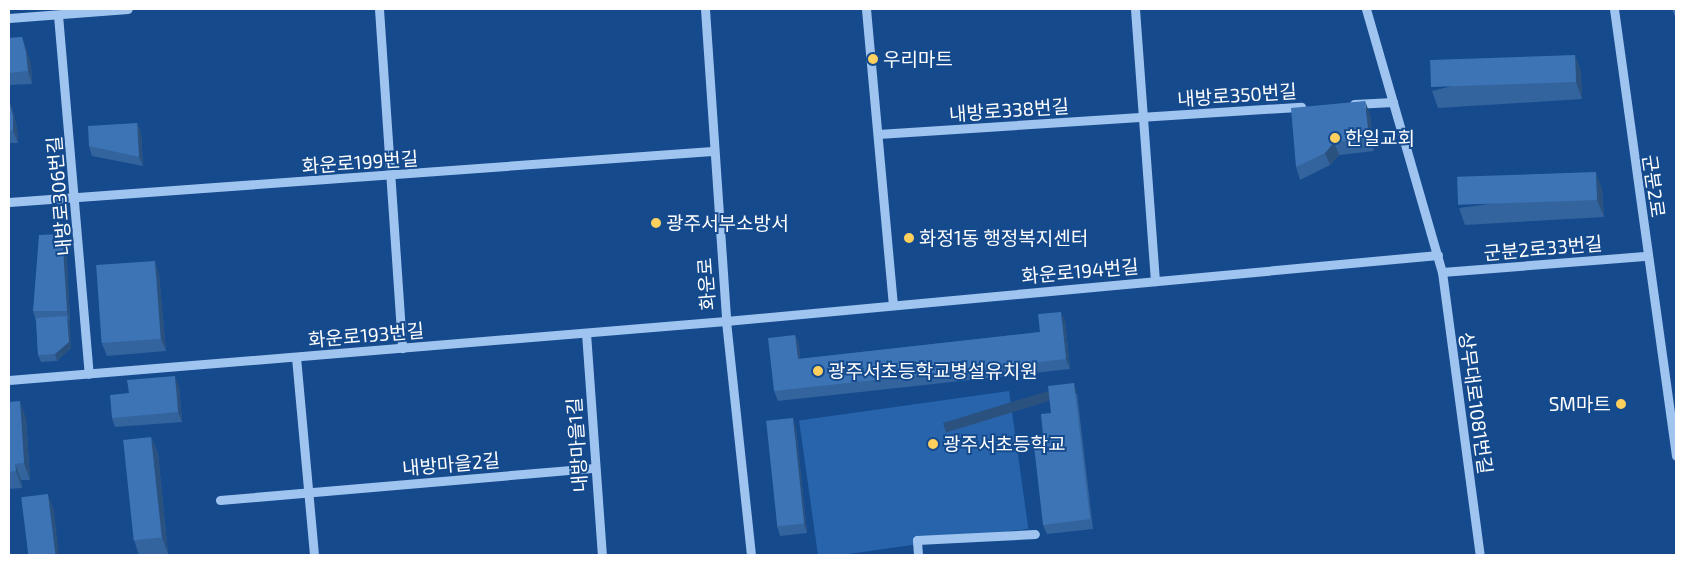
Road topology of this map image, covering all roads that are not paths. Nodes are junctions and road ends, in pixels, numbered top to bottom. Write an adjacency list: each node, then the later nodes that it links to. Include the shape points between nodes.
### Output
1 (128, 9): 8 (street)
2 (379, 9): 16 (street)
3 (705, 9): 15 (street, 화운로)
4 (866, 9): 14 (street)
5 (1135, 9): 13 (street)
6 (1366, 9): 10 (street, 상무대로1081번길)
7 (1614, 9): 20 (street, 군분2로)
8 (58, 14): 9 (street); 17 (street, 내방로306번길)
9 (9, 18)
10 (1393, 102): 11 (street); 19 (street, 상무대로1081번길)
11 (1345, 104)
12 (1316, 106): 13 (street, 내방로350번길)
13 (1142, 117): 14 (street, 내방로338번길); 22 (street)
14 (878, 134): 23 (street)
15 (712, 152): 16 (street, 화운로199번길); 24 (street, 화운로)
16 (391, 176): 17 (street, 화운로199번길); 26 (street)
17 (76, 197): 18 (street, 화운로199번길); 28 (street, 내방로306번길)
18 (9, 202)
19 (1438, 255): 21 (street, 상무대로1081번길); 22 (street, 화운로194번길)
20 (1648, 256): 21 (street, 군분2로33번길); 30 (street, 군분2로)
21 (1442, 272): 39 (street, 상무대로1081번길)
22 (1155, 281): 23 (street, 화운로194번길)
23 (893, 305): 24 (street, 화운로194번길)
24 (726, 321): 25 (street, 화운로193번길); 37 (street, 화운로)
25 (586, 333): 26 (street, 화운로193번길); 31 (street, 내방마을1길)
26 (402, 348): 27 (street, 화운로193번길)
27 (296, 357): 28 (street, 화운로193번길); 32 (street)
28 (89, 374): 29 (street, 화운로193번길)
29 (9, 380)
30 (1676, 456)
31 (595, 468): 32 (street, 내방마을2길); 36 (street, 내방마을1길)
32 (309, 493): 33 (street, 내방마을2길); 35 (street)
33 (220, 500)
34 (1035, 534): 38 (street, via 917,540)
35 (314, 555)
36 (602, 555)
37 (752, 555)
38 (918, 555)
39 (1480, 555)

